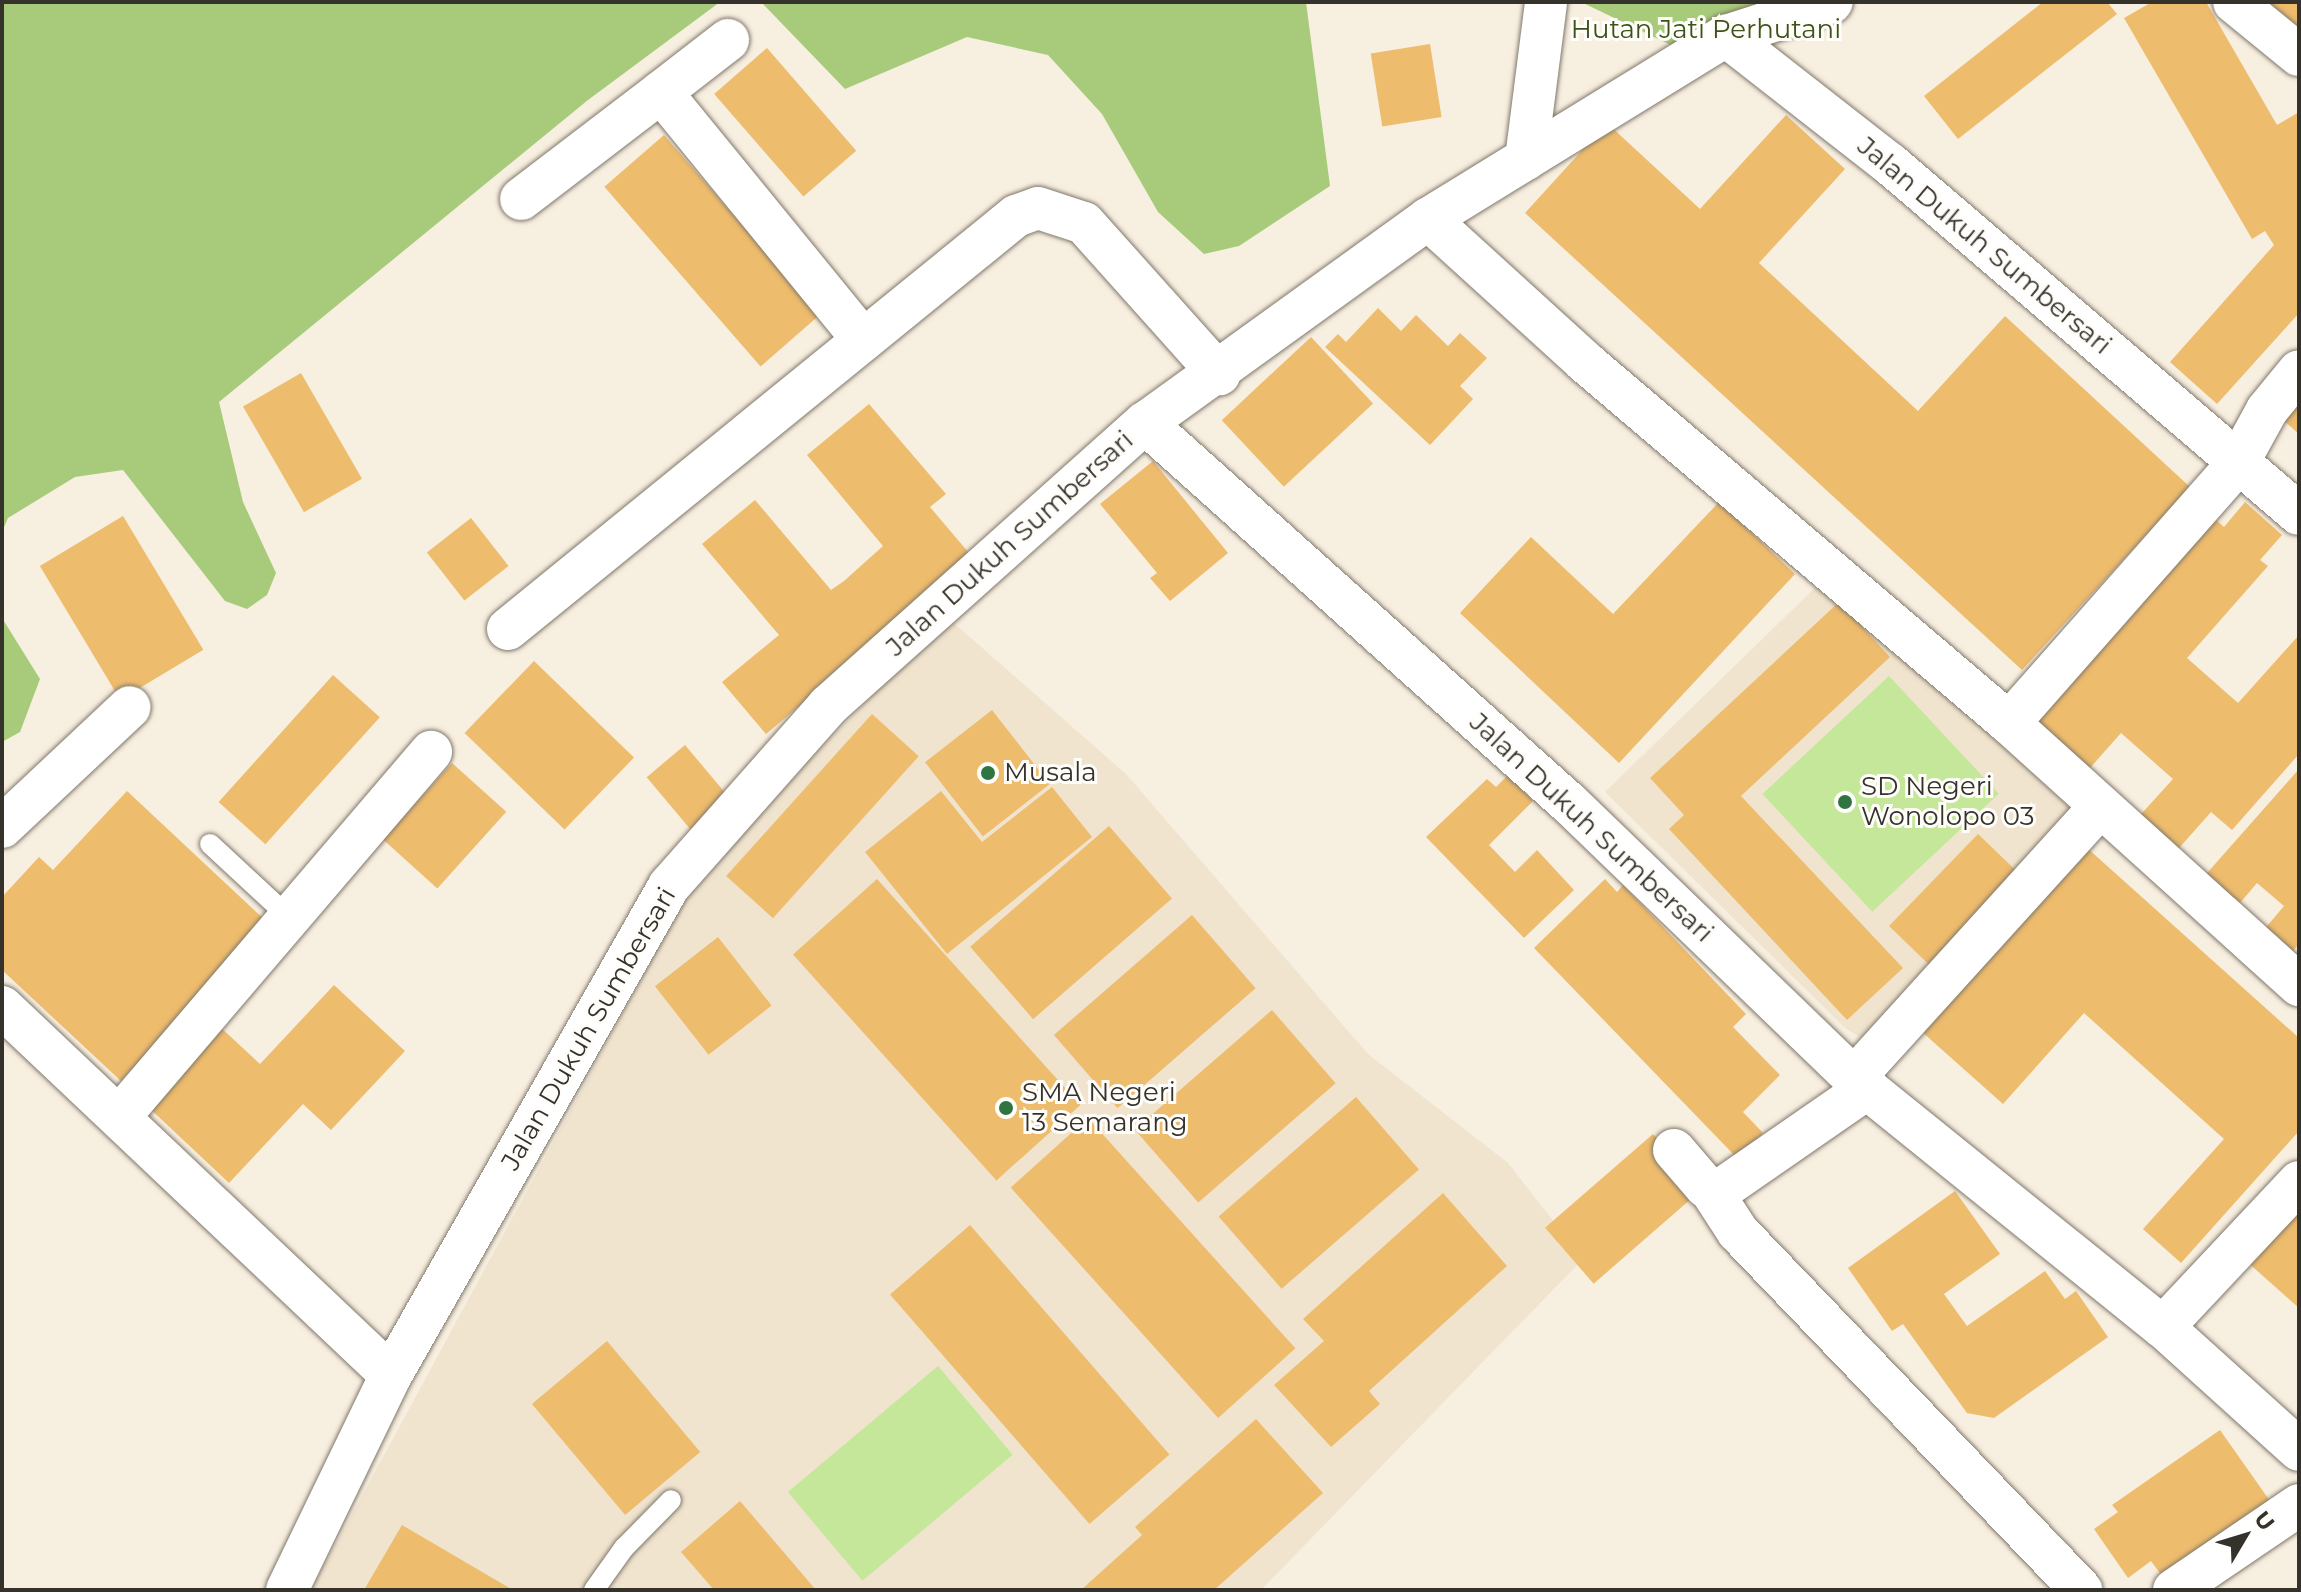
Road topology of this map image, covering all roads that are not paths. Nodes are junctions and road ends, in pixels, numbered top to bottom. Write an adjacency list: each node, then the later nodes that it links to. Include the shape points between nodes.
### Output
1 (1546, 2): 8 (street)
2 (1832, 2): 4 (street, Jalan Dukuh Sumbersari)
3 (2234, 2): 6 (street)
4 (1726, 36): 8 (street, Jalan Dukuh Sumbersari); 15 (street, Jalan Dukuh Sumbersari, via 1890,164)
5 (728, 40): 7 (street)
6 (2299, 55)
7 (661, 92): 9 (street); 11 (street)
8 (1526, 159): 10 (street, Jalan Dukuh Sumbersari)
9 (521, 199)
10 (1428, 219): 13 (street, Jalan Dukuh Sumbersari); 19 (street, via 1585,362)
11 (863, 340): 13 (street, via 1016,216 1038,208 1084,223); 17 (street)
12 (2299, 371): 15 (street, via 2267,410)
13 (1219, 374): 14 (street, Jalan Dukuh Sumbersari)
14 (1145, 423): 27 (street, Jalan Dukuh Sumbersari, via 1570,804); 33 (street, Jalan Dukuh Sumbersari, via 828,706 669,886)
15 (2238, 463): 16 (street, Jalan Dukuh Sumbersari); 19 (street)
16 (2299, 514)
17 (508, 629)
18 (130, 707): 22 (street)
19 (2009, 723): 21 (street)
20 (431, 752): 24 (street)
21 (2101, 806): 25 (street); 27 (street)
22 (2, 827)
23 (210, 844): 24 (lane)
24 (290, 918): 28 (street)
25 (2299, 985)
26 (2, 1007): 28 (street)
27 (1861, 1083): 31 (street); 32 (street, Jalan Dukuh Sumbersari)
28 (120, 1116): 33 (street)
29 (1674, 1150): 31 (street)
30 (2299, 1182): 32 (street)
31 (1724, 1210): 39 (street)
32 (2163, 1327): 34 (street, Jalan Dukuh Sumbersari)
33 (391, 1375): 37 (street, Jalan Dukuh Sumbersari)
34 (2299, 1450)
35 (671, 1500): 38 (lane, via 624,1548)
36 (2299, 1505): 40 (street)
37 (287, 1590)
38 (594, 1590)
39 (2081, 1590)
40 (2174, 1590)

